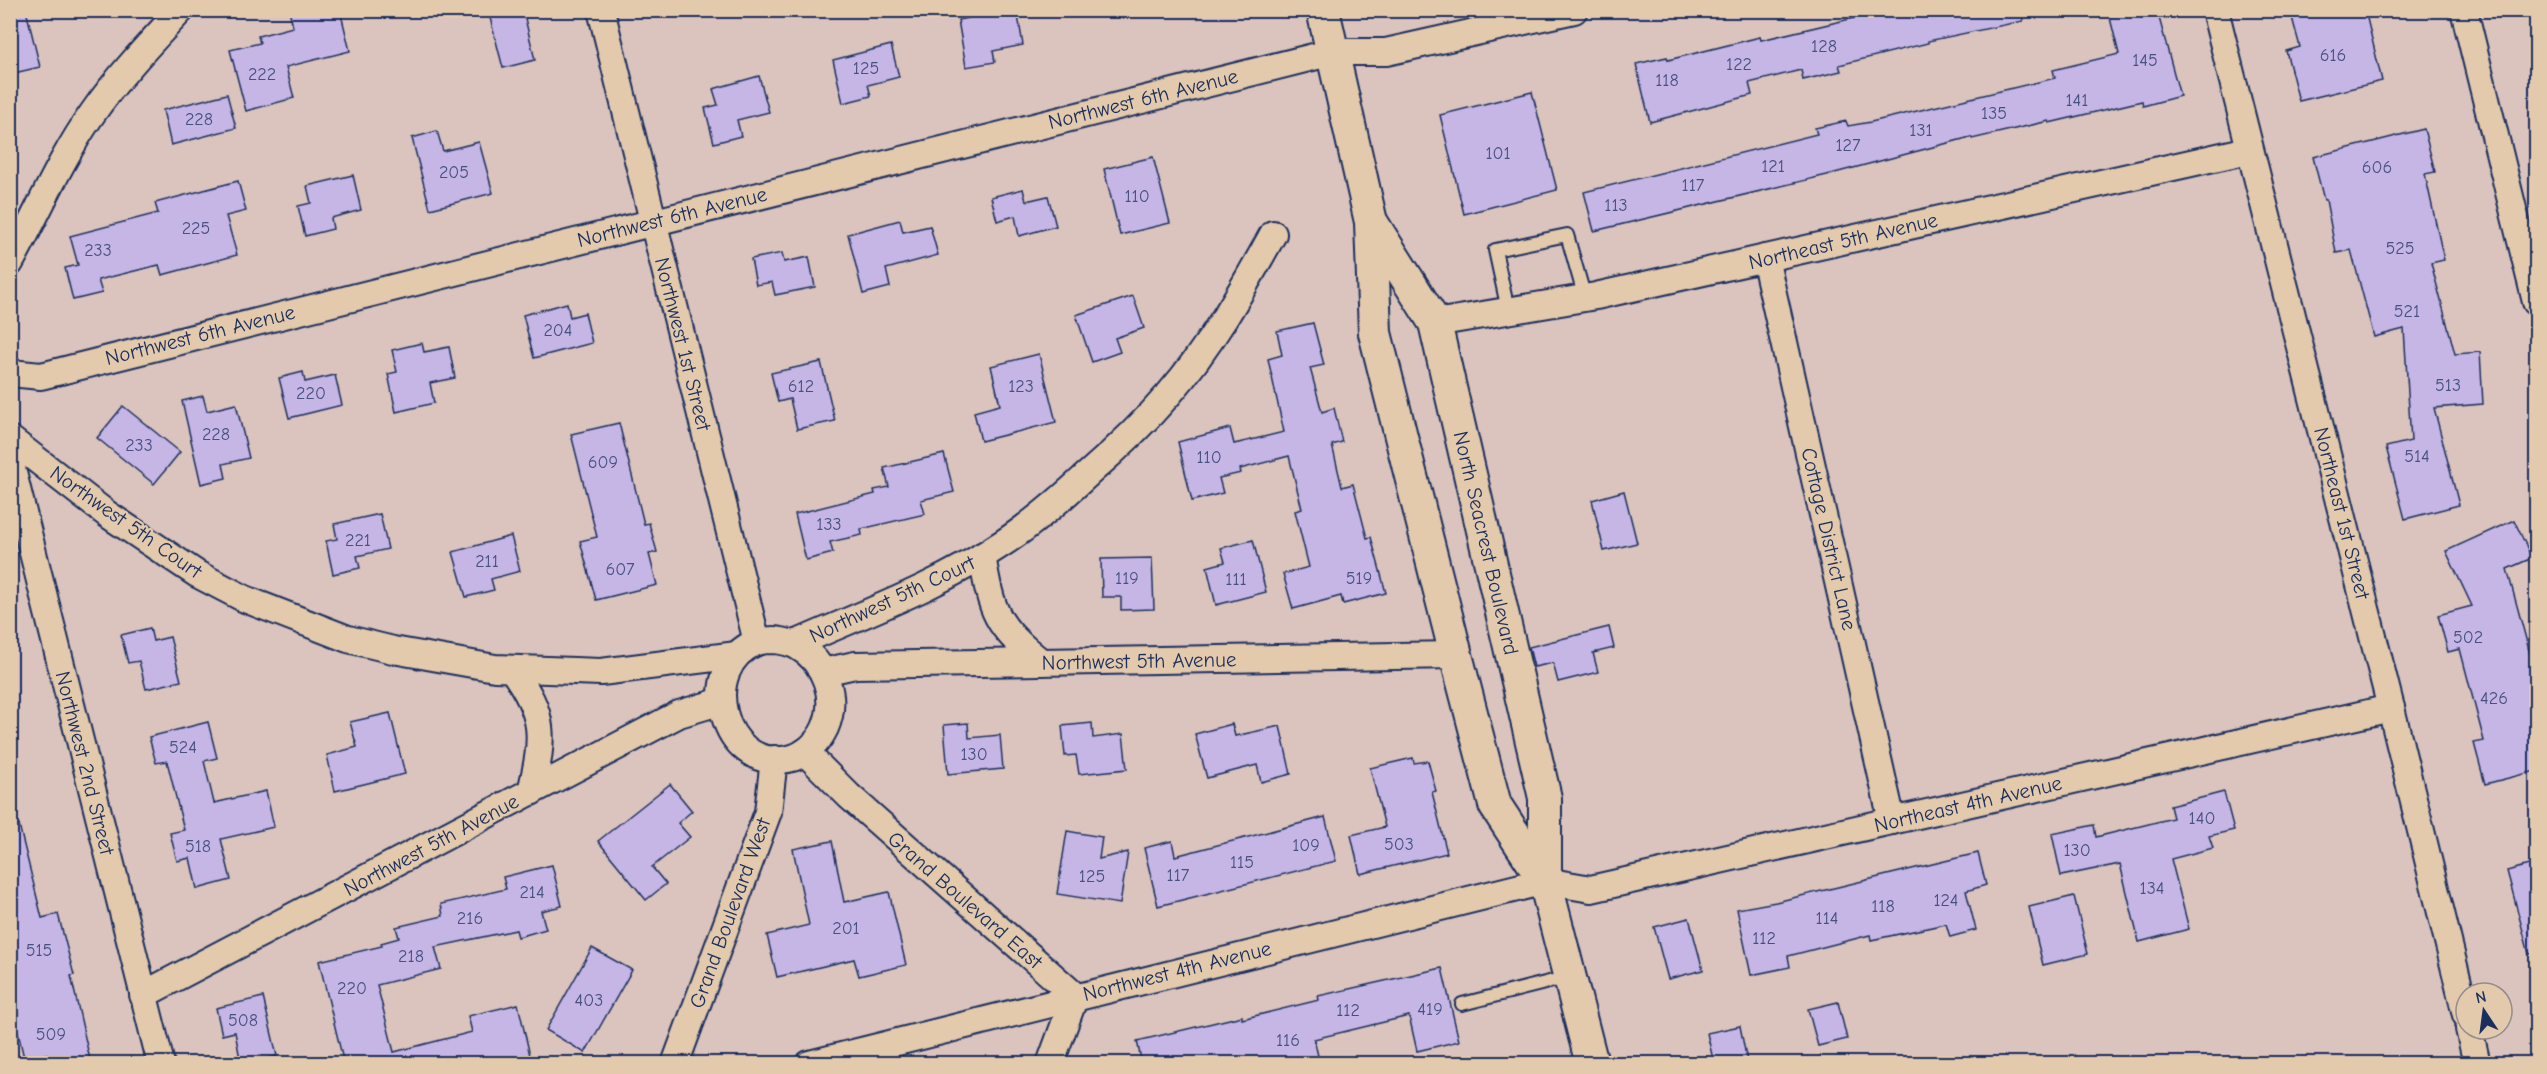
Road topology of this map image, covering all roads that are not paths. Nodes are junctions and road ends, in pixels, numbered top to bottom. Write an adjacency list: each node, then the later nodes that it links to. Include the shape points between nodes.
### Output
1 (182, 10): 13 (street, via 92,113)
2 (601, 10): 9 (street, Northwest 1st Street)
3 (1323, 10): 7 (street, North Seacrest Boulevard)
4 (1574, 10): 7 (street, Northwest 6th Avenue, via 1386,52)
5 (2215, 10): 8 (street, Northeast 1st Street)
6 (2464, 10): 15 (street)
7 (1333, 52): 9 (street, Northwest 6th Avenue); 10 (street, North Seacrest Boulevard)
8 (2249, 150): 12 (street, Northeast 5th Avenue); 29 (street, Northeast 1st Street)
9 (653, 221): 18 (street, Northwest 6th Avenue, via 41,376); 23 (street, Northwest 1st Street)
10 (1371, 222): 17 (street, North Seacrest Boulevard); 24 (street, North Seacrest Boulevard, via 1375,333)
11 (1273, 234): 21 (street, Northwest 5th Court, via 1205,347 1133,434 1047,512)
12 (1765, 258): 14 (street, Northeast 5th Avenue); 33 (street, Cottage District Lane)
13 (10, 263)
14 (1585, 298): 16 (street, Northeast 5th Avenue); 16 (lane, via 1567,235 1495,250)
15 (2536, 302)
16 (1509, 310): 17 (street, Northeast 5th Avenue)
17 (1435, 323): 34 (street, North Seacrest Boulevard, via 1545,798)
18 (10, 373)
19 (10, 439): 26 (street, Northwest 5th Court, via 153,546 245,599 348,639)
20 (10, 461): 37 (street, Northwest 2nd Street)
21 (982, 556): 22 (street, Northwest 5th Court, via 914,593); 25 (street, via 998,621)
22 (795, 644): 23 (street, via 775,640); 27 (street)
23 (747, 649): 26 (street, Northwest 5th Court, via 601,672); 28 (street, via 727,670)
24 (1456, 655): 25 (street, Northwest 5th Avenue); 34 (street, North Seacrest Boulevard, via 1495,805)
25 (1041, 662): 27 (street, Northwest 5th Avenue, via 855,665)
26 (512, 669): 32 (street, via 531,694 540,725 540,754)
27 (823, 672): 30 (street, via 830,695 828,721 818,741)
28 (722, 702): 31 (street, via 724,720 733,736 759,757); 32 (street, Northwest 5th Avenue, via 679,714)
29 (2391, 708): 33 (street, Northeast 4th Avenue); 36 (street, Northeast 1st Street)
30 (805, 752): 31 (street, via 794,758); 38 (street, Grand Boulevard East, via 849,796)
31 (774, 759): 42 (street, Grand Boulevard West, via 768,812)
32 (531, 792): 37 (street, Northwest 5th Avenue)
33 (1892, 821): 34 (street, Northeast 4th Avenue, via 1591,889)
34 (1545, 881): 35 (street, North Seacrest Boulevard); 38 (street, Northwest 4th Avenue)
35 (1570, 977): 39 (lane); 45 (street, North Seacrest Boulevard)
36 (2457, 981)
37 (143, 995): 41 (street, Northwest 2nd Street)
38 (1075, 996): 43 (street, Northwest 4th Avenue); 44 (street)
39 (1462, 1004)
40 (2472, 1041): 46 (street)
41 (161, 1064)
42 (675, 1064)
43 (809, 1064)
44 (1050, 1064)
45 (1592, 1064)
46 (2477, 1064)

